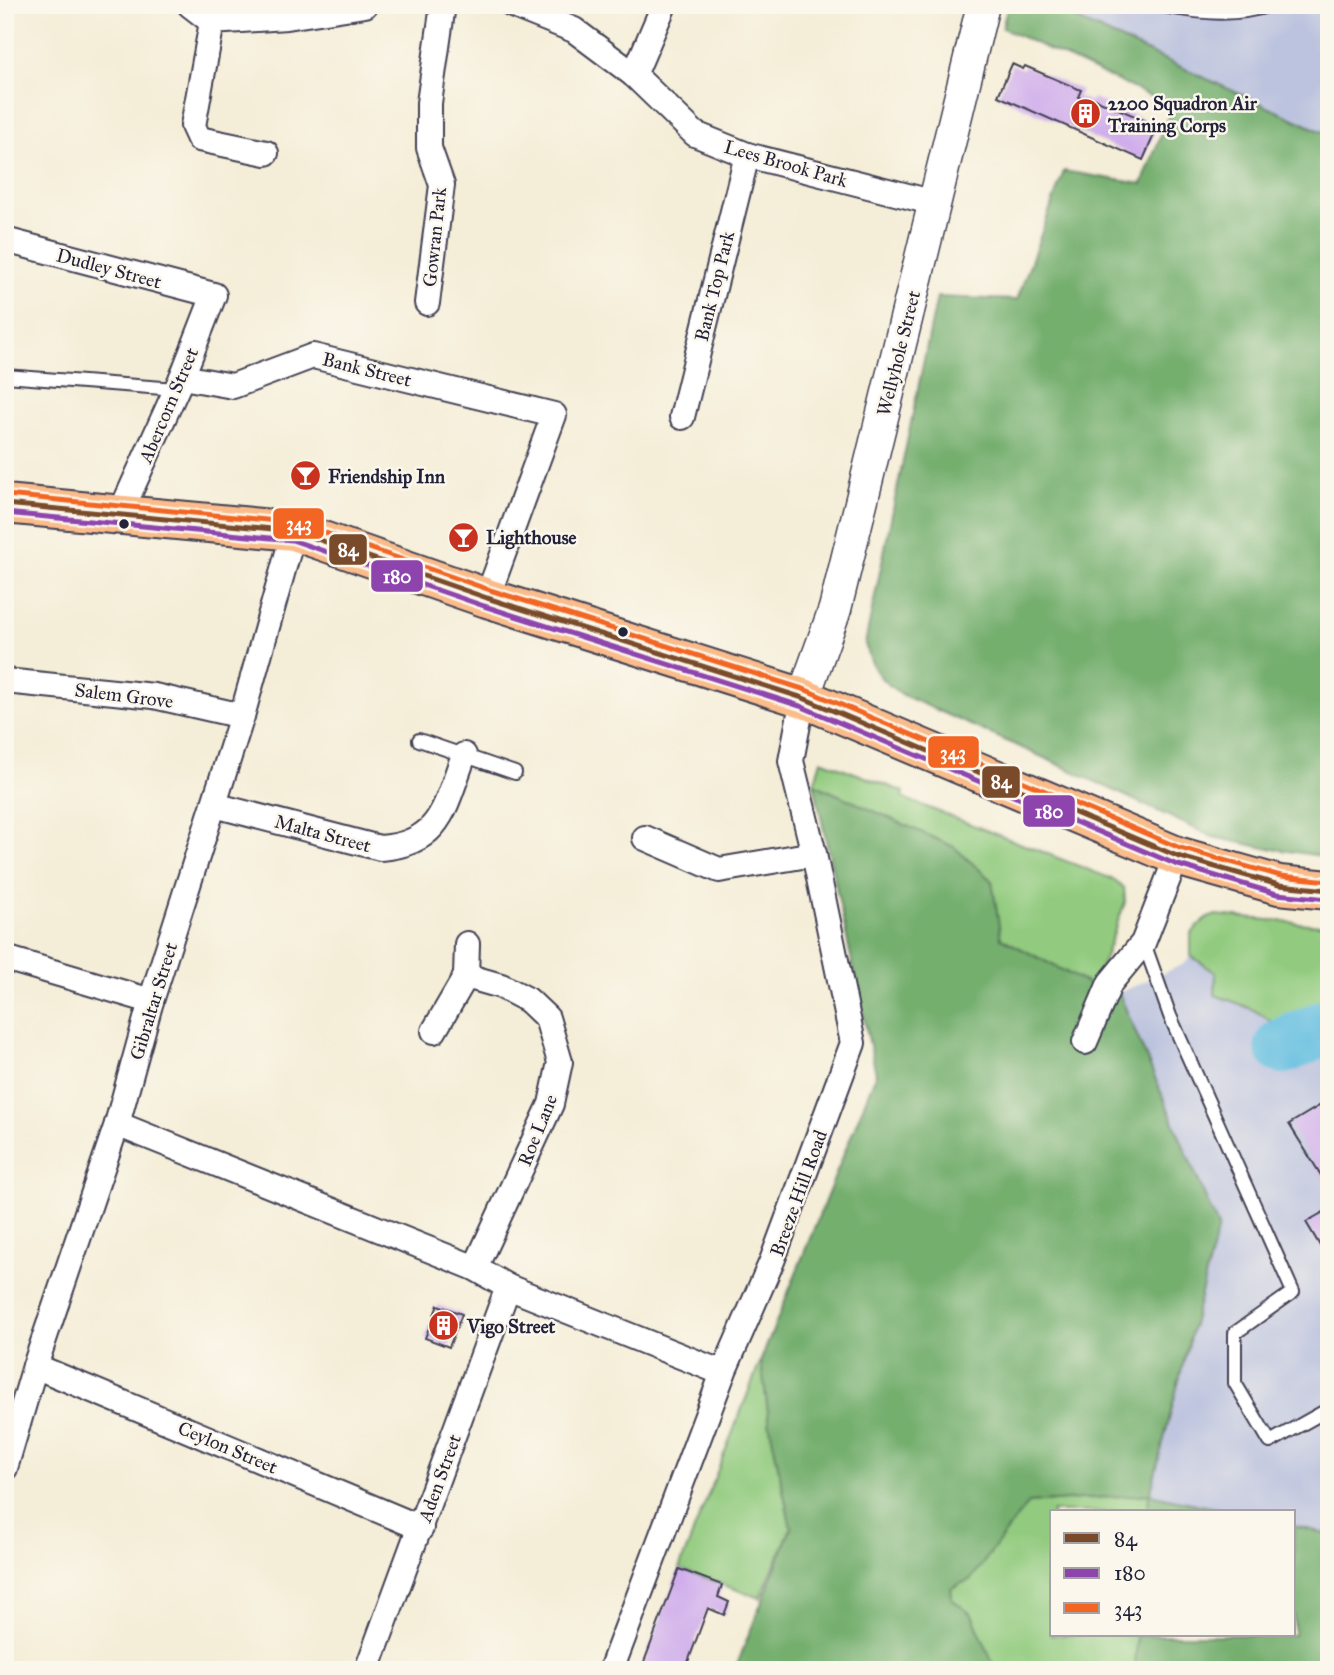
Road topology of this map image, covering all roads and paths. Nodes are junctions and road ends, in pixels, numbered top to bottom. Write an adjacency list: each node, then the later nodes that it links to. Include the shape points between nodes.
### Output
1 (190, 5): 9 (street)
2 (365, 5): 9 (street)
3 (443, 5): 16 (street, Gowran Park, via 429,103 429,148 442,185)
4 (512, 5): 10 (street, Lees Brook Park, via 574,30)
5 (664, 5): 10 (street)
6 (983, 5): 13 (street, Wellyhole Street)
7 (1156, 5): 8 (lane, via 1235,14)
8 (1270, 5)
9 (212, 22): 11 (street, via 193,126 199,139)
10 (634, 75): 12 (street, Lees Brook Park, via 695,134)
11 (265, 153)
12 (747, 155): 13 (street, Lees Brook Park); 19 (street, Bank Top Park)
13 (935, 203): 25 (street, Wellyhole Street, via 835,609)
14 (5, 240): 15 (street, Dudley Street)
15 (214, 295): 18 (street, Abercorn Street)
16 (427, 303)
17 (5, 376): 18 (lane)
18 (179, 383): 21 (street, Abercorn Street); 23 (street, Bank Street, via 233,386 313,356 554,415)
19 (682, 417)
20 (5, 504): 21 (main road)
21 (120, 514): 22 (main road)
22 (294, 531): 23 (main road); 26 (street, Gibraltar Street)
23 (487, 598): 25 (main road)
24 (5, 681): 26 (street, Salem Grove, via 154,696)
25 (803, 698): 32 (street, Breeze Hill Road, via 791,761); 33 (main road)
26 (242, 716): 30 (street, Gibraltar Street)
27 (419, 740): 28 (lane)
28 (464, 755): 29 (lane); 30 (street, Malta Street, via 441,817 424,837 401,847 380,848)
29 (515, 773)
30 (214, 805): 39 (street, Gibraltar Street)
31 (645, 838): 32 (street, via 719,870)
32 (814, 853): 46 (street, Breeze Hill Road, via 853,1043 772,1261)
33 (1177, 856): 34 (main road, via 1279,885); 35 (street)
34 (1329, 890)
35 (1143, 943): 41 (street, via 1110,983); 47 (lane, via 1176,1029 1293,1292 1236,1334 1235,1383 1270,1442)
36 (467, 944): 38 (street)
37 (5, 958): 39 (street)
38 (466, 976): 40 (street); 43 (street, Roe Lane, via 528,1000 547,1018 560,1062 551,1104)
39 (151, 1001): 42 (street, Gibraltar Street)
40 (434, 1031)
41 (1085, 1042)
42 (117, 1124): 43 (street); 45 (street, Gibraltar Street)
43 (475, 1268): 44 (street)
44 (508, 1286): 46 (street); 49 (street, Aden Street)
45 (35, 1366): 48 (street, Gibraltar Street); 49 (street, Ceylon Street)
46 (723, 1373): 51 (street, Breeze Hill Road)
47 (1329, 1409)
48 (5, 1468)
49 (421, 1528): 50 (street, Aden Street)
50 (367, 1670)
51 (611, 1670)

